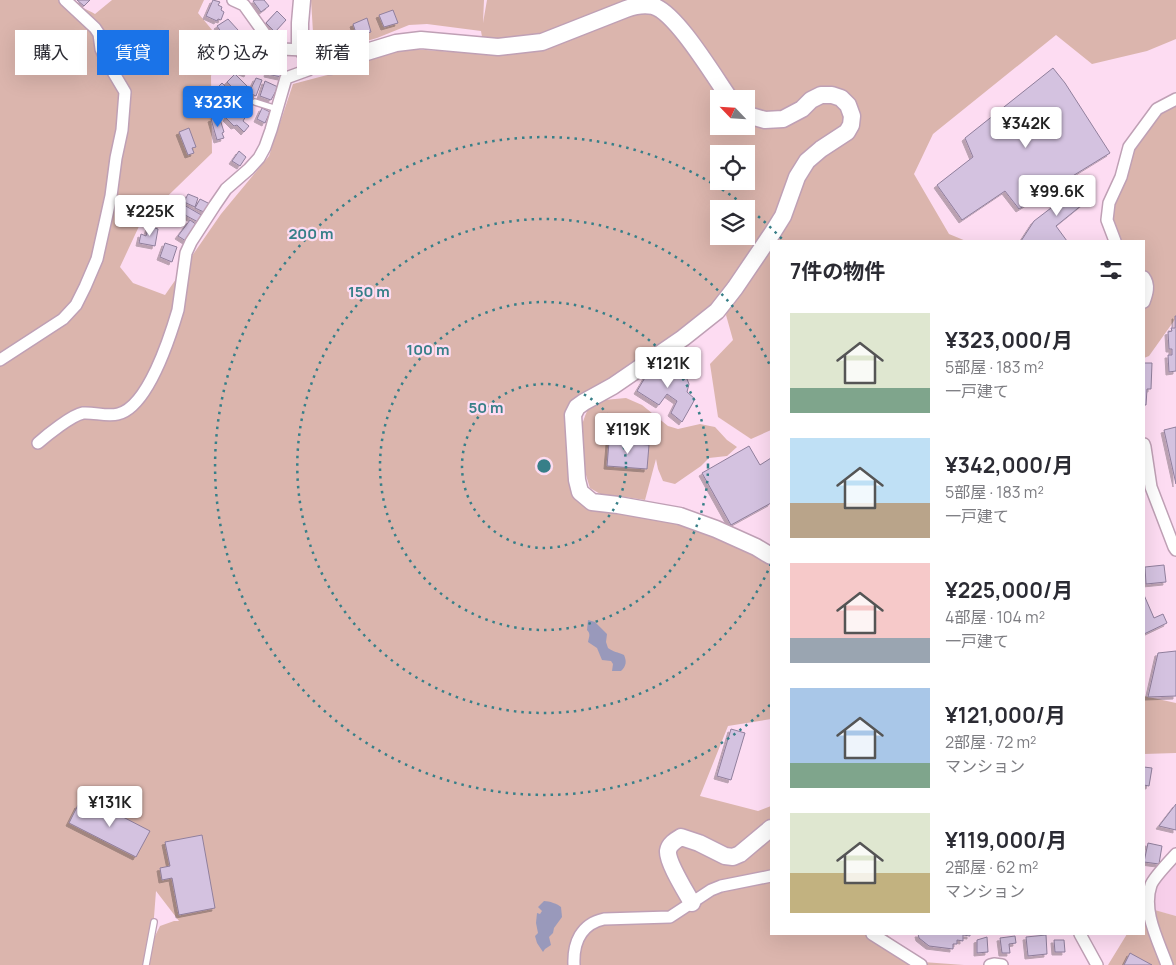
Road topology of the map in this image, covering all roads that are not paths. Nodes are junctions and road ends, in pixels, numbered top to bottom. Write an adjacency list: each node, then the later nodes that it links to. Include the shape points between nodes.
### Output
1 (65, 0): 16 (street, via 99,34 106,60 125,92 111,196 97,258 76,305 63,319)
2 (233, 0): 5 (street, via 244,5 269,40 281,49)
3 (302, 0): 4 (street)
4 (300, 30)
5 (297, 50)
6 (369, 51): 8 (street, via 421,40 498,47 542,42 626,8 652,6 680,28)
7 (297, 74): 11 (street, via 286,78)
8 (724, 90)
9 (1176, 98): 13 (street, via 1158,109 1129,147 1108,212 1107,220)
10 (255, 102): 11 (lane)
11 (277, 109): 17 (street, via 259,158 226,190 191,242 186,253 175,319 141,397 127,410 117,414 78,415)
12 (755, 117): 20 (street, via 783,119 821,95 841,98 852,116 847,132 807,161 774,232 717,312 613,386 577,407 574,415 577,480 580,492 592,502 680,516 716,529)
13 (1116, 240)
14 (1145, 278): 15 (street)
15 (1145, 299)
16 (0, 360)
17 (38, 443)
18 (1145, 447): 19 (street, via 1151,487)
19 (1176, 550)
20 (770, 555)
21 (770, 829): 24 (street, via 733,857 690,839 681,837 672,842 668,850 670,861)
22 (1176, 854): 34 (street, via 1152,883 1148,905)
23 (770, 876): 24 (street, via 721,886)
24 (692, 903): 29 (street, via 670,917 594,921 578,939)
25 (154, 922): 28 (lane)
26 (874, 935): 30 (street)
27 (1081, 935): 33 (street)
28 (146, 965)
29 (574, 965)
30 (921, 965)
31 (990, 965): 32 (street)
32 (1002, 965)
33 (1097, 965)
34 (1167, 965)

